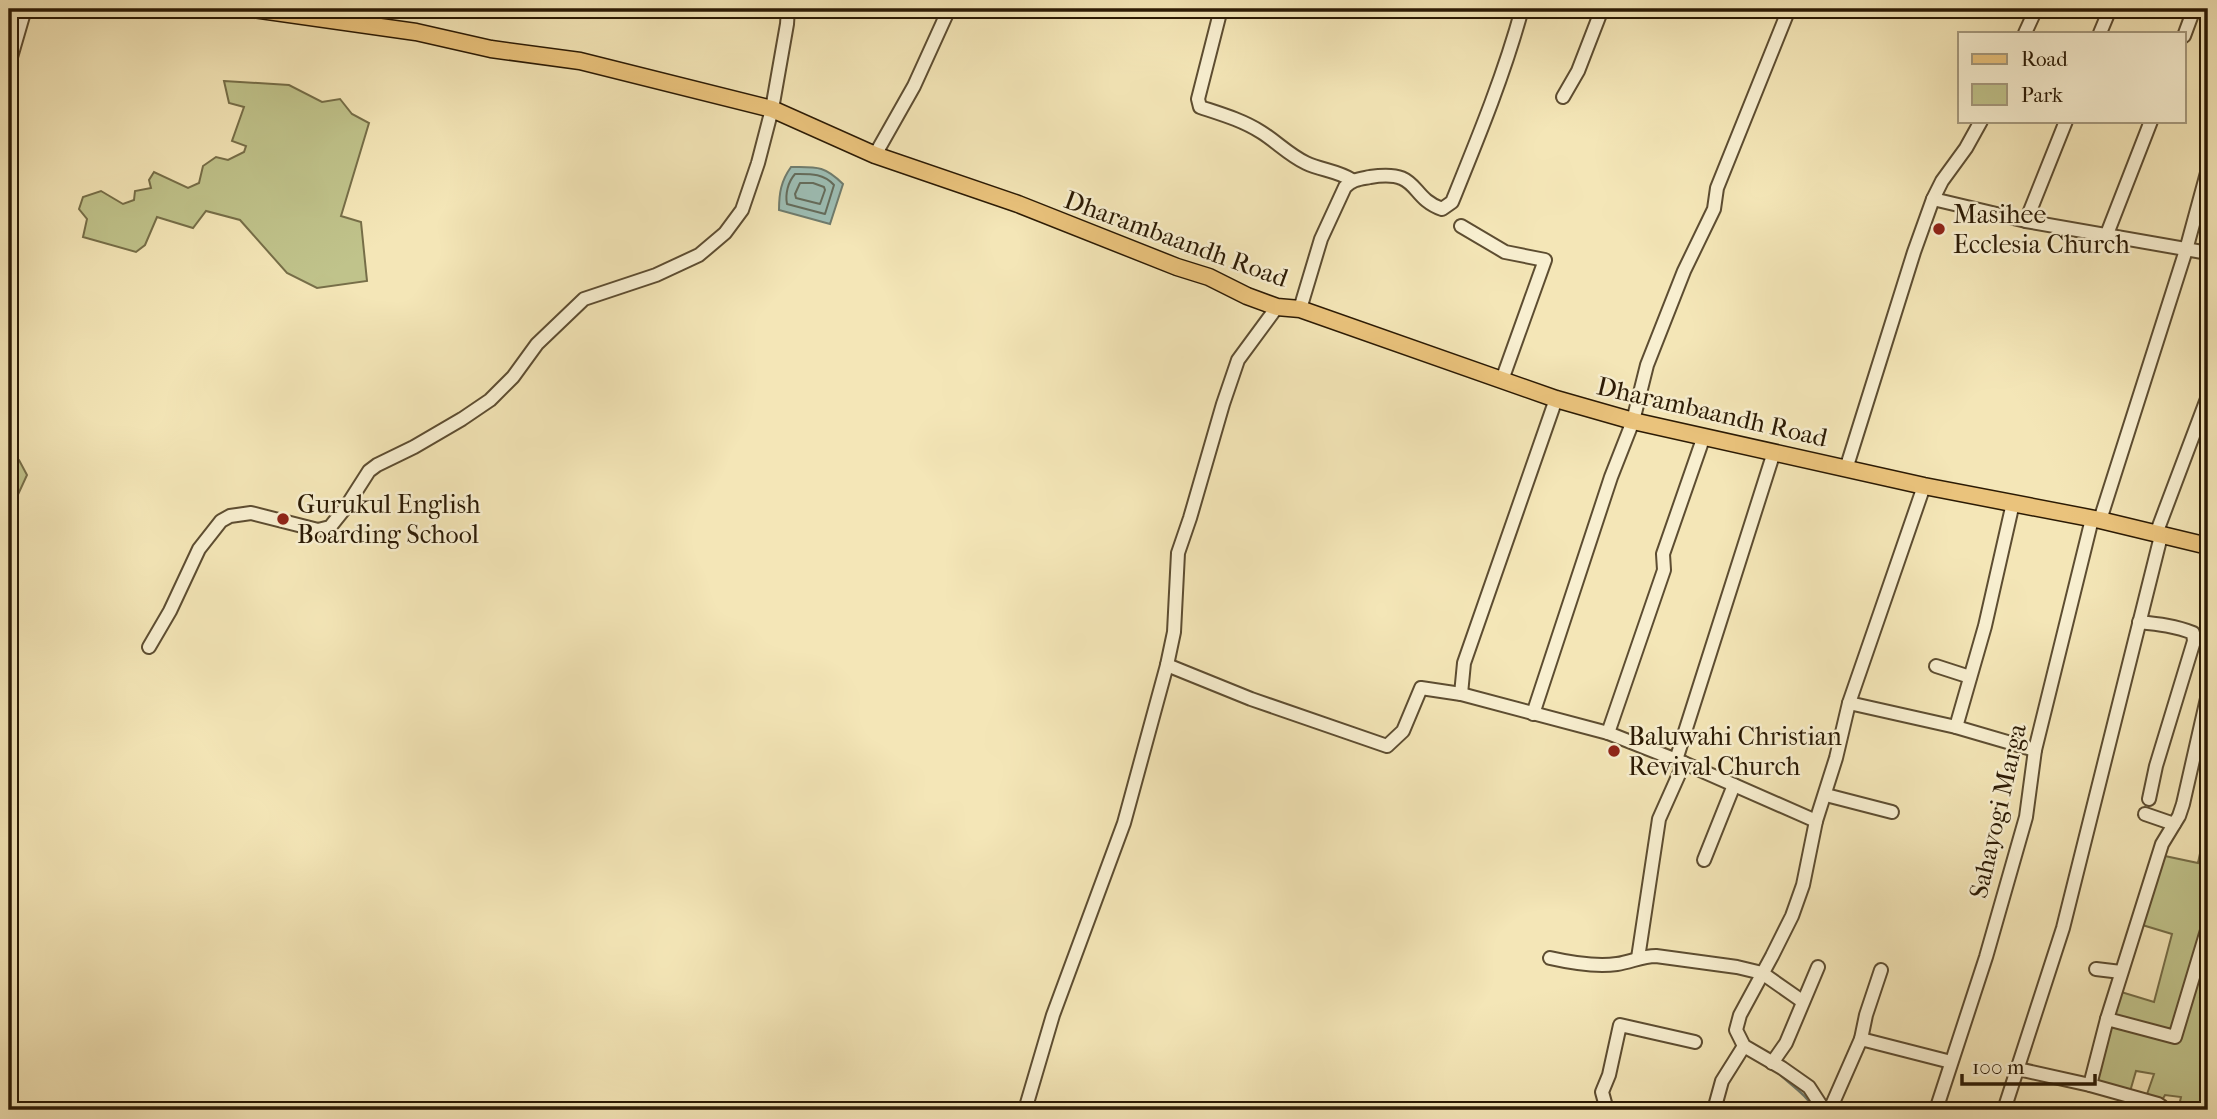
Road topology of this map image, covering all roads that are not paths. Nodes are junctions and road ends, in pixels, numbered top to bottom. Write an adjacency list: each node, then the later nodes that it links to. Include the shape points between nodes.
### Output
1 (25, 9): 15 (street)
2 (252, 9): 17 (main road, Dharambaandh Road, via 580,61)
3 (788, 9): 17 (street)
4 (949, 9): 21 (street, via 914,86)
5 (1221, 9): 23 (street, via 1198,99 1200,107 1261,132 1286,152 1321,170)
6 (1522, 9): 23 (street, via 1486,120 1452,202 1442,209 1435,207 1399,176)
7 (1602, 9): 16 (street)
8 (1789, 9): 35 (street, via 1717,188 1714,209 1647,365)
9 (2036, 9): 12 (street)
10 (2110, 9): 13 (street)
11 (2194, 9): 14 (street)
12 (2025, 32)
13 (2101, 32)
14 (2185, 32)
15 (9, 64)
16 (1563, 97)
17 (772, 109): 21 (main road, Dharambaandh Road); 45 (street, via 749,195 736,220 699,255 584,299 537,344 490,400 369,471 330,527 318,530 251,513 221,521 199,549)
18 (1980, 122): 24 (street)
19 (2066, 122): 25 (street)
20 (2151, 122): 27 (street)
21 (874, 155): 30 (main road, Dharambaandh Road, via 1017,204)
22 (2208, 169): 28 (street, Sahayogi Marga)
23 (1352, 180): 31 (street, via 1321,239)
24 (1933, 199): 25 (street); 38 (street)
25 (2026, 221): 27 (street)
26 (1461, 226): 32 (street, via 1505,253 1545,260)
27 (2107, 234): 28 (street)
28 (2186, 250): 29 (street); 41 (street, Sahayogi Marga)
29 (2208, 253)
30 (1277, 307): 31 (main road, Dharambaandh Road); 46 (street, via 1238,360 1205,464 1178,552 1174,632)
31 (1300, 309): 32 (main road, Dharambaandh Road)
32 (1502, 380): 34 (main road, Dharambaandh Road)
33 (2208, 396): 42 (street)
34 (1556, 399): 35 (main road, Dharambaandh Road); 49 (street, via 1464,663)
35 (1633, 421): 36 (main road, Dharambaandh Road); 52 (street)
36 (1704, 436): 37 (main road, Dharambaandh Road); 54 (street)
37 (1774, 453): 38 (main road, Dharambaandh Road); 56 (street)
38 (1846, 469): 39 (main road, Dharambaandh Road)
39 (1924, 486): 40 (main road, Dharambaandh Road); 51 (street)
40 (2013, 503): 41 (main road, Dharambaandh Road); 48 (street)
41 (2096, 520): 42 (main road, Dharambaandh Road); 55 (street, Sahayogi Marga)
42 (2159, 535): 43 (main road, Dharambaandh Road); 44 (street)
43 (2208, 546)
44 (2139, 622): 59 (street, via 2189,631 2194,641); 80 (street, via 2063,929)
45 (149, 647)
46 (1167, 665): 49 (street, via 1387,746 1403,730 1421,688); 82 (street, via 1124,823 1053,1015)
47 (1936, 666): 48 (street)
48 (1970, 677): 53 (street)
49 (1461, 694): 52 (street)
50 (2208, 694): 63 (street, via 2183,804)
51 (1849, 702): 53 (street); 58 (street)
52 (1532, 714): 54 (street)
53 (1956, 727): 55 (street)
54 (1608, 733): 56 (street)
55 (2035, 750): 78 (street, Sahayogi Marga, via 2026,817)
56 (1680, 761): 57 (street); 67 (street, via 1659,819)
57 (1734, 785): 62 (street); 64 (street)
58 (1826, 794): 60 (street); 62 (street)
59 (2149, 799)
60 (1892, 812)
61 (2144, 814): 63 (street)
62 (1816, 821): 72 (street, via 1792,916)
63 (2174, 824): 71 (street, via 2162,844)
64 (1704, 860)
65 (2208, 927): 74 (street, via 2175,1037)
66 (1550, 958): 67 (street, via 1577,964 1618,964)
67 (1637, 958): 72 (street, via 1656,956)
68 (1818, 967): 73 (street)
69 (2096, 969): 71 (street)
70 (1881, 970): 75 (street)
71 (2121, 972): 74 (street)
72 (1762, 973): 73 (street); 77 (street, via 1736,1030)
73 (1802, 1001): 79 (street, via 1786,1043)
74 (2107, 1019): 81 (street)
75 (1861, 1039): 78 (street); 85 (street, via 1832,1105)
76 (1695, 1042): 83 (street, via 1620,1025 1602,1092)
77 (1744, 1046): 79 (street); 84 (street, via 1721,1081)
78 (1951, 1062): 86 (street, Sahayogi Marga)
79 (1772, 1063): 85 (street, via 1809,1087)
80 (2018, 1069): 81 (street); 87 (street)
81 (2090, 1085): 88 (street, via 2158,1104)
82 (1024, 1110)
83 (1606, 1110)
84 (1714, 1110)
85 (1824, 1110)
86 (1936, 1110)
87 (2004, 1110)
88 (2160, 1110)

